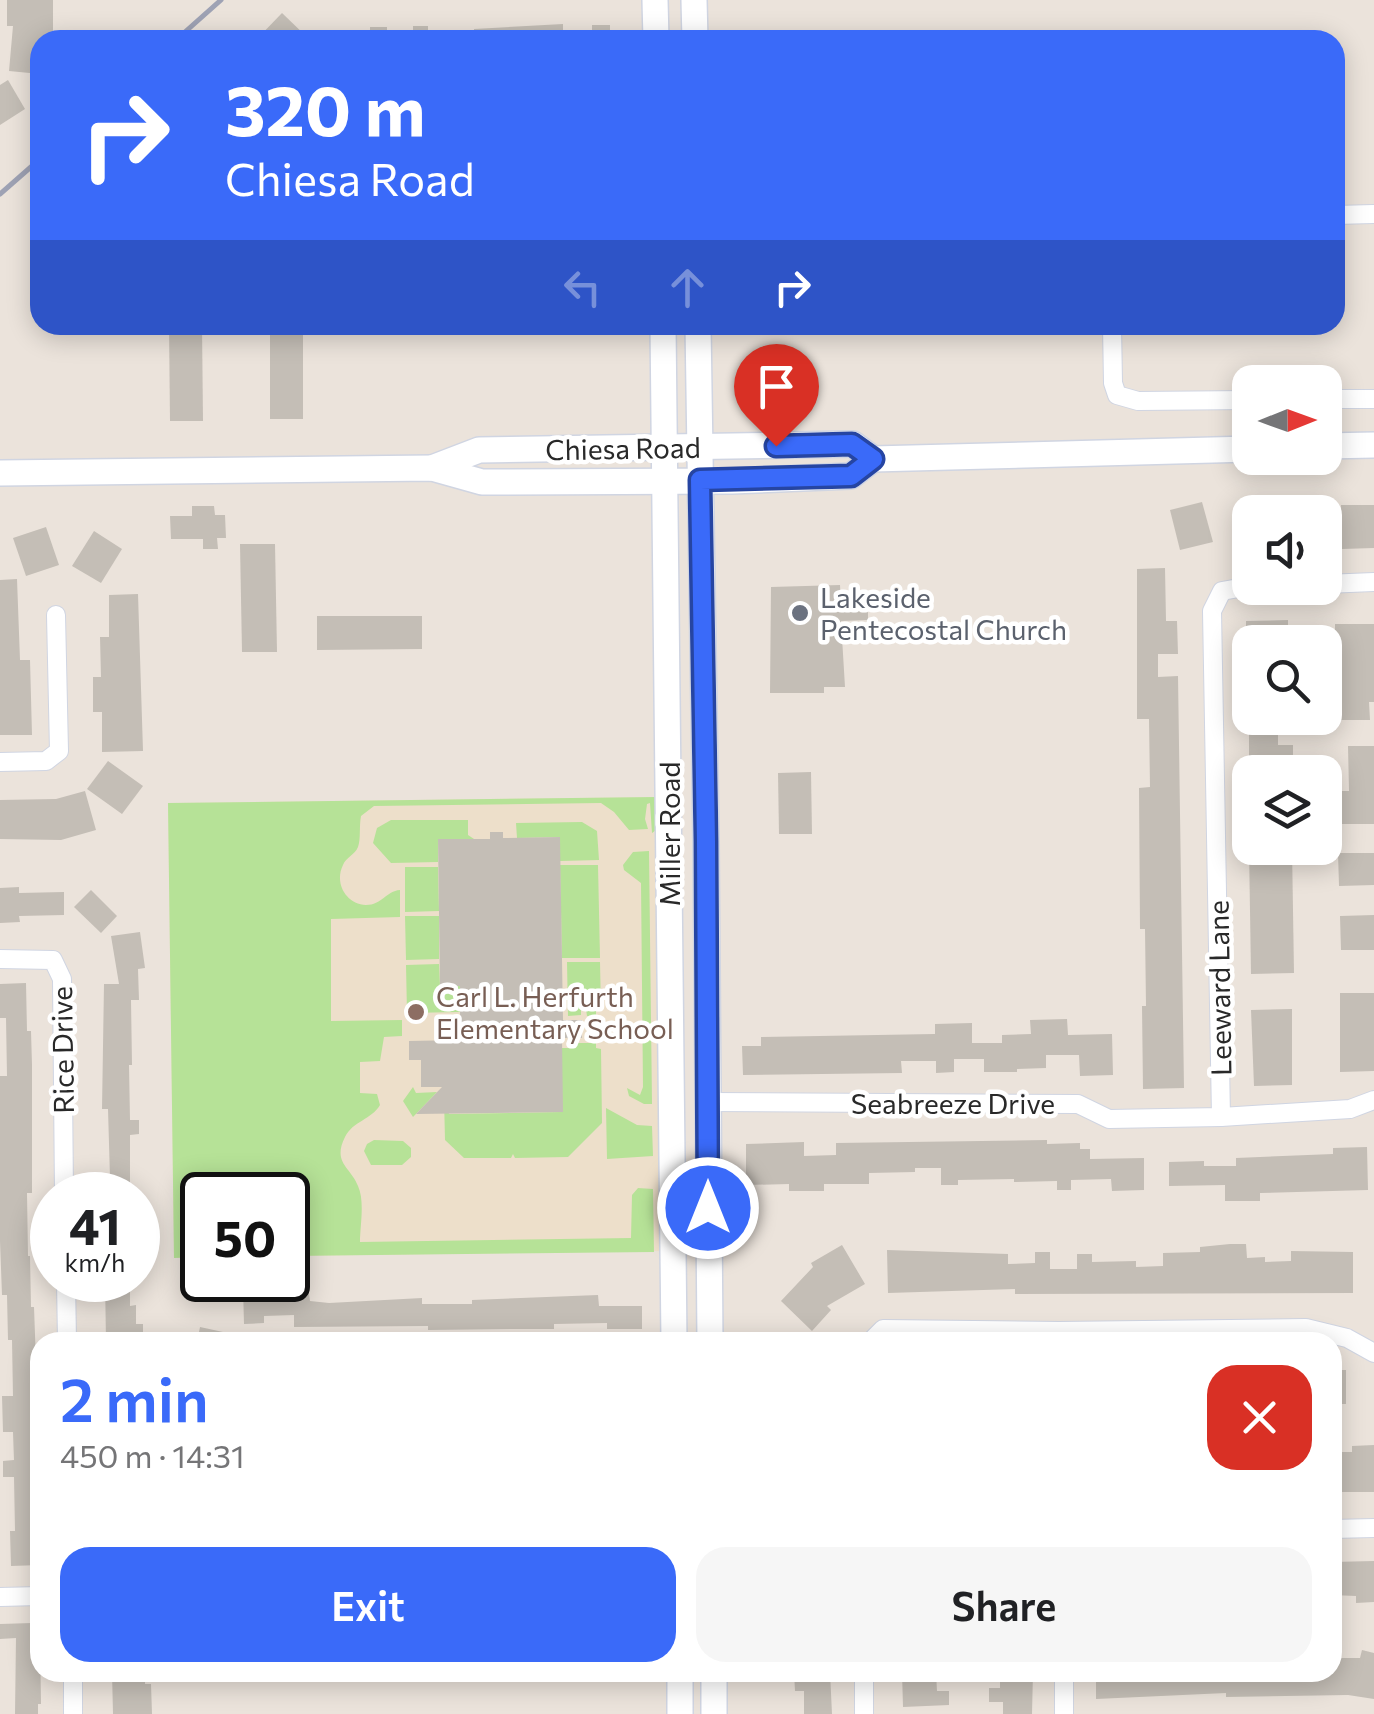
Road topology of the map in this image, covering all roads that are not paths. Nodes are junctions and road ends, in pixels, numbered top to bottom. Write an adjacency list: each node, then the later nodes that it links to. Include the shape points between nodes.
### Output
1 (655, 0): 3 (main road)
2 (694, 0): 4 (main road)
3 (656, 30)
4 (695, 30)
5 (1374, 214): 6 (street)
6 (1345, 215)
7 (663, 335): 15 (main road, Miller Road)
8 (698, 335): 16 (main road, Miller Road)
9 (1113, 335): 12 (street, via 1117,395 1138,402)
10 (1342, 399): 11 (street)
11 (1374, 399)
12 (1232, 400)
13 (1374, 445): 14 (main road)
14 (1342, 446)
15 (663, 448): 16 (main road, Chiesa Road); 19 (main road, Chiesa Road, via 479,450); 22 (main road, Miller Road)
16 (699, 448): 18 (main road, Chiesa Road, via 852,444); 21 (main road, Miller Road)
17 (1232, 449): 18 (main road, Chiesa Road)
18 (873, 459): 21 (main road, Chiesa Road, via 851,476)
19 (432, 468): 20 (main road, Chiesa Road); 22 (main road, Chiesa Road, via 482,482)
20 (0, 473)
21 (700, 480): 22 (main road, Chiesa Road); 30 (main road, Miller Road)
22 (664, 482): 35 (main road, Miller Road)
23 (1374, 582): 24 (street)
24 (1342, 583)
25 (1232, 589): 31 (street, Leeward Lane, via 1222,591 1212,611)
26 (56, 615): 27 (street, via 59,751 46,761)
27 (0, 762)
28 (0, 959): 32 (street, Rice Drive, via 53,960 62,979)
29 (1374, 1100): 31 (street, Seabreeze Drive, via 1350,1109)
30 (707, 1102): 31 (street, Seabreeze Drive, via 1078,1104 1109,1119); 36 (main road, Miller Road)
31 (1221, 1117)
32 (64, 1172)
33 (66, 1302): 34 (street)
34 (67, 1332)
35 (674, 1332)
36 (710, 1332)
37 (1196, 1332): 38 (street)
38 (1323, 1332)
39 (1342, 1337): 40 (street)
40 (1374, 1353)
41 (1374, 1528): 42 (street)
42 (1342, 1529)
43 (0, 1596): 44 (street)
44 (30, 1596)
45 (73, 1682): 50 (street)
46 (680, 1682): 51 (main road)
47 (714, 1682): 52 (main road)
48 (864, 1682): 53 (street)
49 (1064, 1682): 54 (street)
50 (73, 1714)
51 (680, 1714)
52 (714, 1714)
53 (864, 1714)
54 (1064, 1714)

